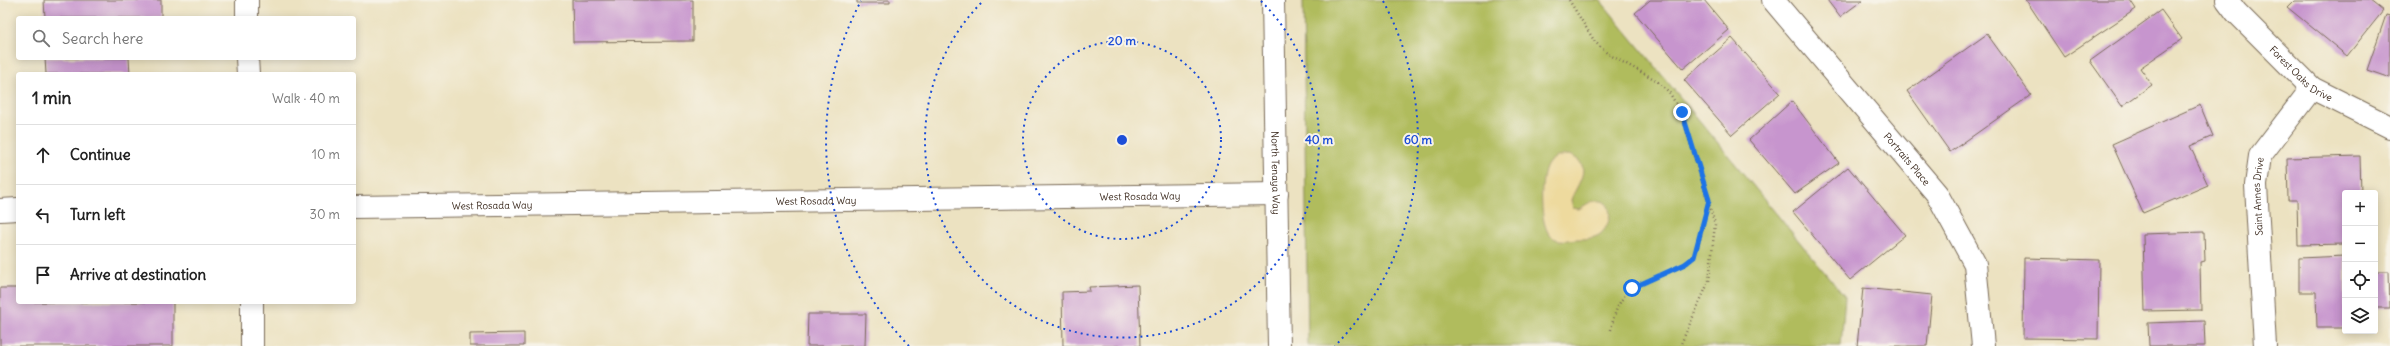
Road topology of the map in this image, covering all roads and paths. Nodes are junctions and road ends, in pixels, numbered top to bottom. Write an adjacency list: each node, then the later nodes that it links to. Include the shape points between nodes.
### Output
1 (246, 0): 6 (street)
2 (1273, 0): 11 (street, North Tenaya Way)
3 (1569, 0): 12 (path, via 1595,42 1608,54 1656,80 1669,92 1682,112)
4 (1773, 0): 21 (street, Portraits Place, via 1937,194 1975,264)
5 (2227, 0): 9 (street, Forest Oaks Drive)
6 (247, 16)
7 (248, 60): 8 (street)
8 (248, 72)
9 (2312, 88): 10 (street, Forest Oaks Drive); 22 (street, Saint Annes Drive, via 2260,156 2256,185)
10 (2390, 127)
11 (1277, 194): 13 (street, West Rosada Way); 19 (street, North Tenaya Way)
12 (1709, 200): 17 (path, via 1694,257 1623,295 1613,315); 20 (path, via 1715,224 1708,281)
13 (356, 207)
14 (0, 210): 15 (street)
15 (16, 210)
16 (252, 304): 18 (street)
17 (1611, 330)
18 (252, 346)
19 (1279, 346)
20 (1680, 346)
21 (1983, 346)
22 (2265, 346)

